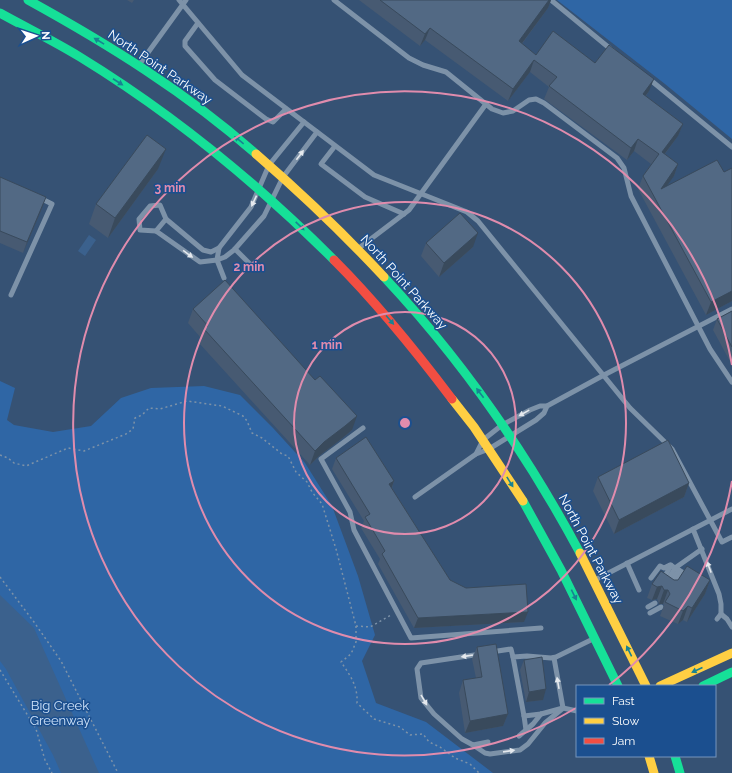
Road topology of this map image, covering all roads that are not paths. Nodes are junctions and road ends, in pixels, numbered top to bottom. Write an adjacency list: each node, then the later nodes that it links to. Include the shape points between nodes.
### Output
1 (28, 0): 10 (street, North Point Parkway, one-way to 1)
2 (179, 0): 6 (lane)
3 (186, 0): 6 (lane)
4 (334, 0): 12 (lane, via 409,58 446,72)
5 (551, 0): 9 (lane)
6 (183, 5): 8 (lane); 10 (lane)
7 (0, 13): 20 (street, one-way to 20, via 67,50 142,98 180,125)
8 (198, 24): 13 (lane, via 242,75); 13 (lane, via 185,41 185,46 215,80 273,122)
9 (616, 53)
10 (138, 66): 18 (street, North Point Parkway, one-way to 10, via 194,105)
11 (640, 72): 17 (lane)
12 (486, 104): 21 (lane); 35 (lane, via 503,113 513,111 529,100 536,99 617,158 624,168 631,196)
13 (286, 109): 14 (lane)
14 (304, 122): 15 (lane); 18 (lane)
15 (317, 132): 16 (lane); 19 (lane, one-way to 15)
16 (335, 146): 21 (lane, via 374,175); 24 (lane, via 321,164 365,197)
17 (732, 147)
18 (269, 165): 19 (street, North Point Parkway); 20 (lane)
19 (283, 177): 23 (lane); 29 (street, North Point Parkway)
20 (259, 189): 23 (street); 27 (lane, one-way to 27, via 251,207)
21 (420, 194): 24 (lane); 36 (lane, via 467,212 478,221)
22 (35, 195): 33 (lane, via 52,204)
23 (272, 200): 28 (lane, via 264,216); 42 (street, one-way to 42, via 340,266 394,324)
24 (404, 214): 29 (lane)
25 (166, 219): 26 (lane); 26 (lane, via 160,205 150,206 140,219 140,230); 27 (lane, via 203,250 210,252)
26 (156, 231): 30 (lane, one-way to 30, via 200,262)
27 (219, 248): 30 (lane)
28 (235, 249): 30 (lane); 31 (lane)
29 (358, 249): 39 (street, North Point Parkway, one-way to 29, via 435,335)
30 (217, 260): 32 (lane)
31 (252, 266)
32 (224, 278)
33 (11, 295)
34 (732, 309): 35 (lane)
35 (698, 326): 36 (lane); 37 (lane)
36 (604, 375): 38 (lane); 47 (lane, via 630,408 672,449)
37 (732, 382)
38 (547, 406): 39 (lane, one-way to 39, via 530,410); 41 (lane, via 544,413)
39 (502, 425): 41 (street, North Point Parkway); 42 (lane)
40 (363, 428): 61 (lane, via 321,459 350,512 354,530 410,638)
41 (510, 437): 43 (lane); 53 (street, North Point Parkway, via 561,518)
42 (482, 440): 43 (street); 44 (lane)
43 (489, 449): 44 (lane); 62 (street, one-way to 62, via 543,536)
44 (476, 454): 45 (lane)
45 (414, 497)
46 (732, 509): 47 (lane)
47 (711, 520): 48 (lane); 49 (lane, via 722,542)
48 (693, 529): 50 (lane); 51 (lane)
49 (732, 537)
50 (702, 549): 52 (lane); 58 (lane, one-way to 50, via 722,604)
51 (627, 563): 53 (lane); 56 (lane)
52 (677, 569): 54 (lane, via 670,565 662,567); 55 (lane)
53 (594, 580): 68 (street, North Point Parkway, one-way to 53)
54 (653, 580)
55 (666, 587)
56 (641, 590)
57 (651, 610): 57 (lane, via 658,605)
58 (721, 614): 59 (lane); 60 (lane)
59 (717, 619)
60 (732, 627)
61 (541, 628)
62 (595, 638): 65 (lane); 67 (street)
63 (732, 653): 69 (street, one-way to 69)
64 (512, 657): 65 (lane); 74 (lane); 78 (lane, one-way to 78, via 511,649 421,663 417,669 421,698 434,714 462,739)
65 (554, 658): 71 (lane, one-way to 65)
66 (732, 672): 70 (street)
67 (618, 685)
68 (646, 685)
69 (662, 685)
70 (705, 685)
71 (562, 708): 72 (lane); 73 (lane); 78 (lane, one-way to 71, via 490,754 520,750)
72 (576, 711)
73 (541, 714): 74 (lane); 75 (lane)
74 (524, 716): 75 (lane)
75 (526, 730): 76 (lane)
76 (519, 736)
77 (488, 742): 78 (lane)
78 (473, 745)
79 (649, 757): 81 (street)
80 (675, 757): 82 (street)
81 (654, 773)
82 (680, 773)

